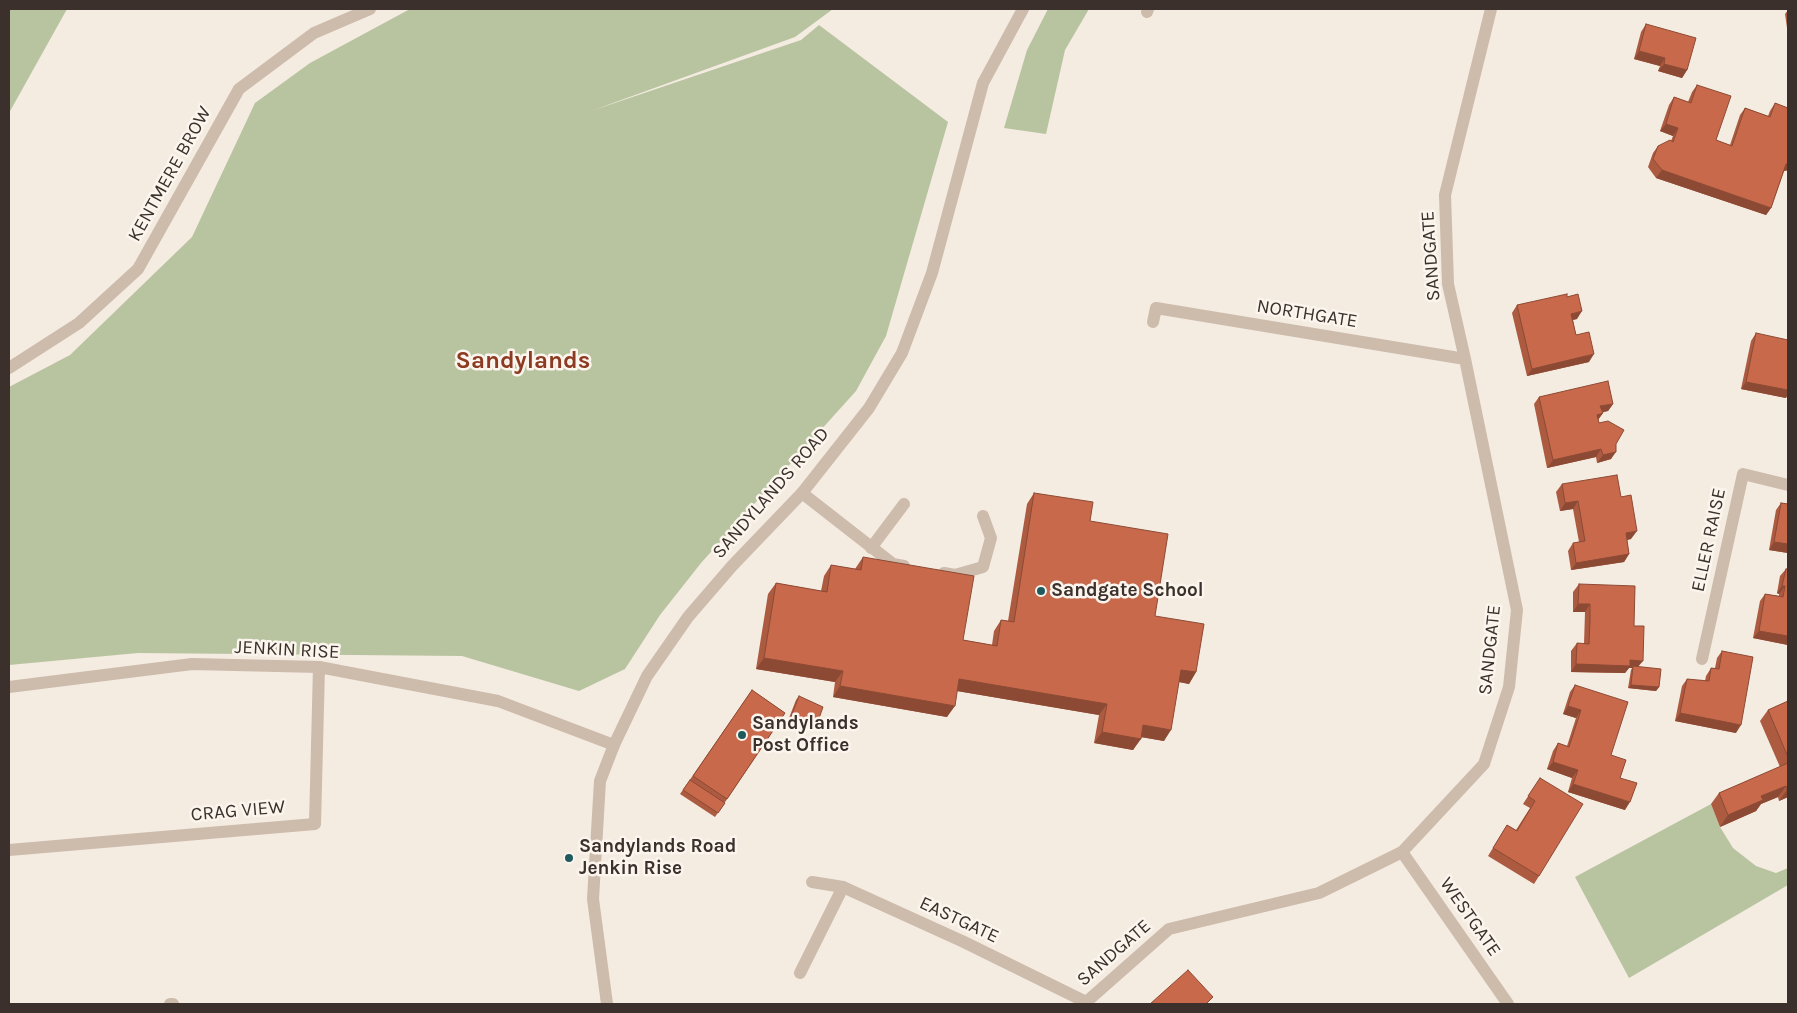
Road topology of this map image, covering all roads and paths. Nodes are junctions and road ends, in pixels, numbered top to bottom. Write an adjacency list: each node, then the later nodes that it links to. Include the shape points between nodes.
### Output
1 (370, 9): 6 (street, KENTMERE BROW, via 314,33 239,89 138,269 79,323)
2 (1023, 9): 8 (street, SANDYLANDS ROAD, via 983,83 932,272 902,353 869,408)
3 (1491, 9): 5 (street, SANDGATE, via 1445,195 1448,284)
4 (1153, 322): 5 (street, NORTHGATE, via 1156,308)
5 (1466, 359): 17 (street, SANDGATE, via 1517,610 1509,687 1484,764)
6 (9, 368)
7 (1788, 485): 12 (street, ELLER RAISE, via 1743,474)
8 (802, 492): 11 (street); 15 (street, SANDYLANDS ROAD, via 688,617 647,676)
9 (904, 504): 11 (street)
10 (983, 516): 11 (street, via 991,538 983,567 955,575 893,564)
11 (871, 548)
12 (1702, 659)
13 (319, 667): 14 (street, JENKIN RISE, via 192,664); 15 (street, JENKIN RISE, via 498,700); 16 (street, CRAG VIEW, via 315,824)
14 (9, 687)
15 (614, 745): 22 (street, SANDYLANDS ROAD, via 600,781 593,899)
16 (9, 850)
17 (1402, 852): 21 (street, SANDGATE, via 1319,893 1169,929); 23 (street, WESTGATE)
18 (812, 882): 19 (street, EASTGATE)
19 (843, 887): 20 (street); 21 (street, EASTGATE, via 964,942)
20 (800, 973)
21 (1085, 1003)
22 (607, 1004)
23 (1508, 1004)

